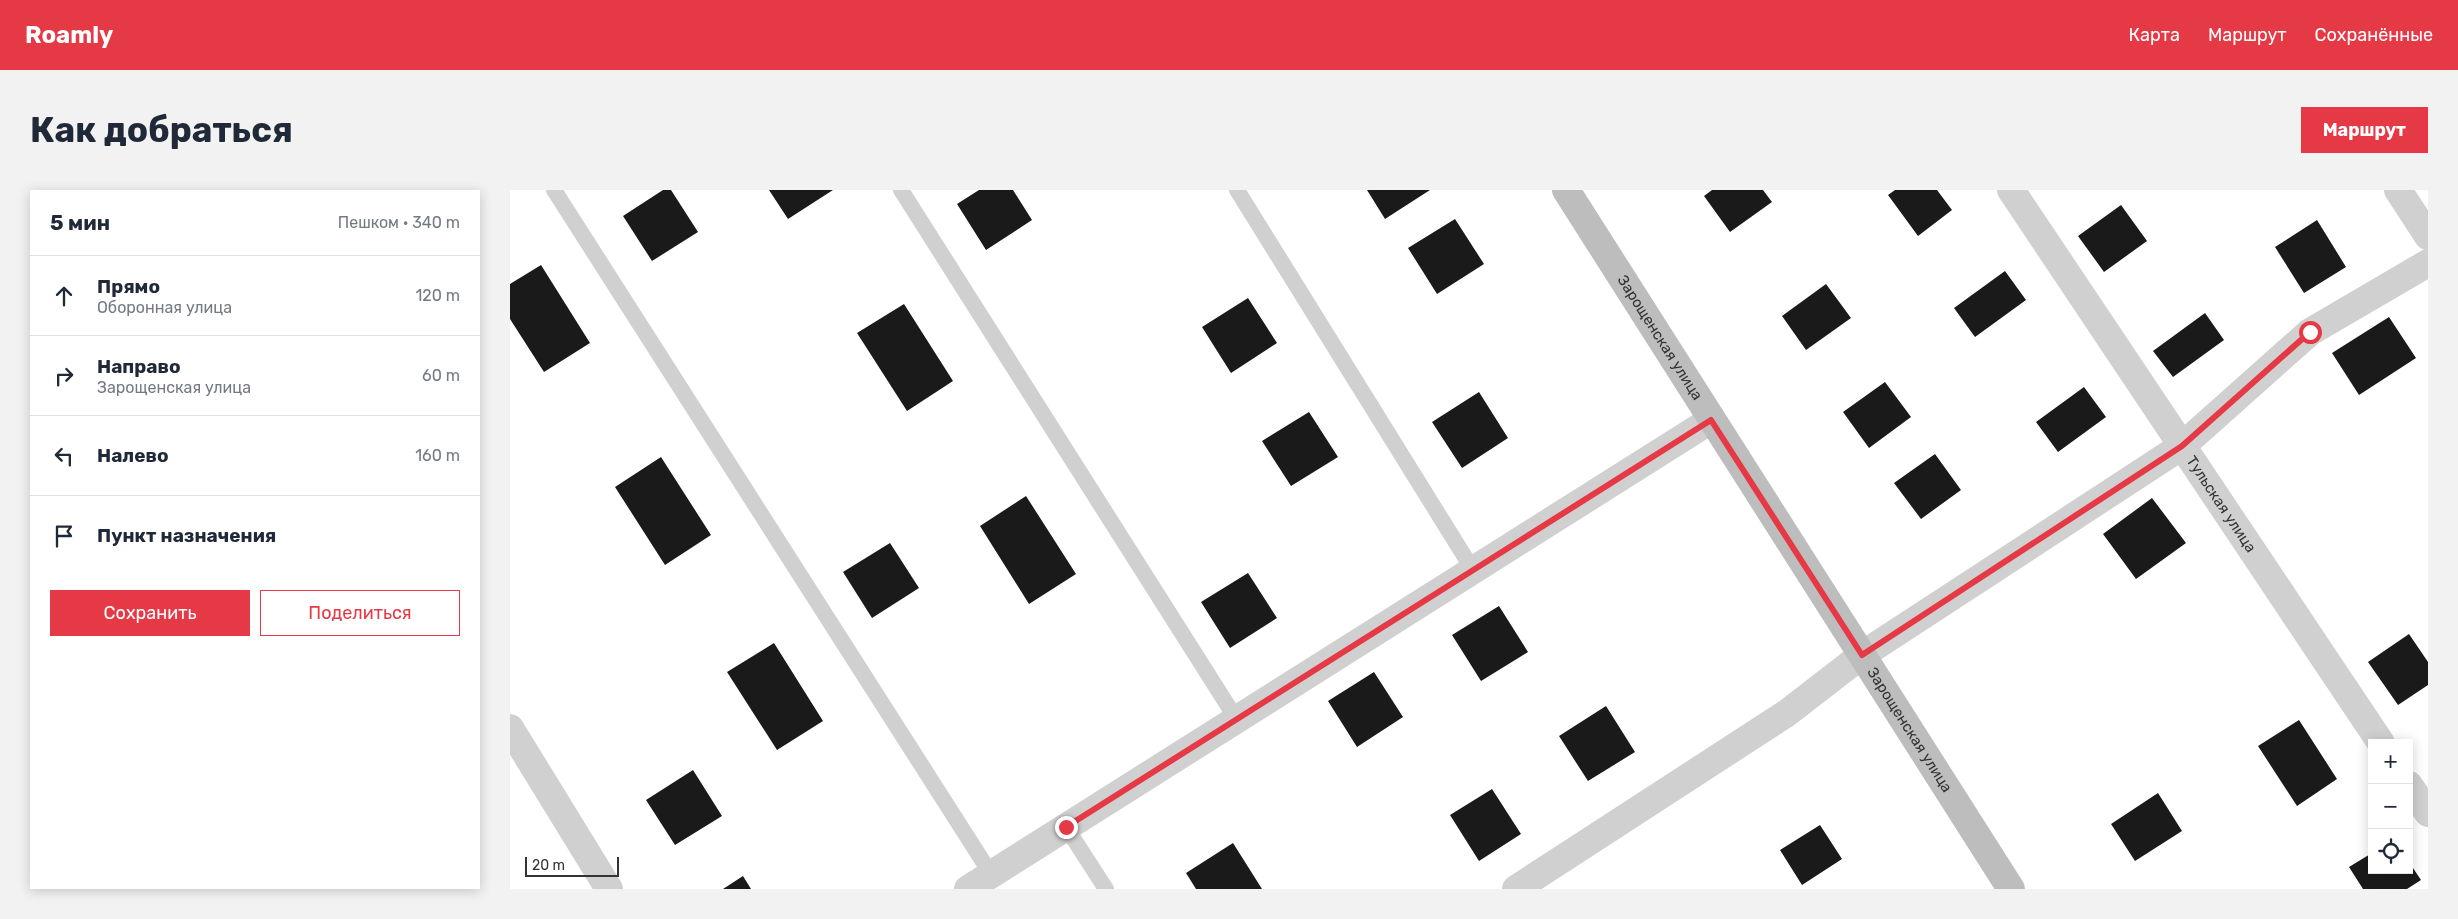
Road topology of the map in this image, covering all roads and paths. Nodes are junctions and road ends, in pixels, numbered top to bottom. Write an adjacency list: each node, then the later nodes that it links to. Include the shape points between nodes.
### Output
1 (554, 190): 19 (lane)
2 (901, 190): 13 (lane)
3 (1237, 190): 11 (lane)
4 (1566, 190): 9 (street, Зарощенская улица)
5 (2011, 190): 10 (street, Тульская улица)
6 (2398, 190): 7 (street)
7 (2428, 236)
8 (2428, 263): 10 (street, via 2310,332)
9 (1711, 420): 11 (street); 12 (street, Зарощенская улица)
10 (2182, 446): 12 (street); 15 (street, Тульская улица)
11 (1473, 570): 13 (street)
12 (1862, 655): 23 (street, via 1787,713); 24 (street, Зарощенская улица)
13 (1237, 720): 18 (street)
14 (510, 728): 20 (street)
15 (2378, 739)
16 (2413, 791): 17 (street)
17 (2428, 813)
18 (1066, 827): 19 (street); 22 (lane)
19 (991, 874): 21 (street)
20 (609, 889)
21 (968, 889)
22 (1106, 889)
23 (1516, 889)
24 (2011, 889)

